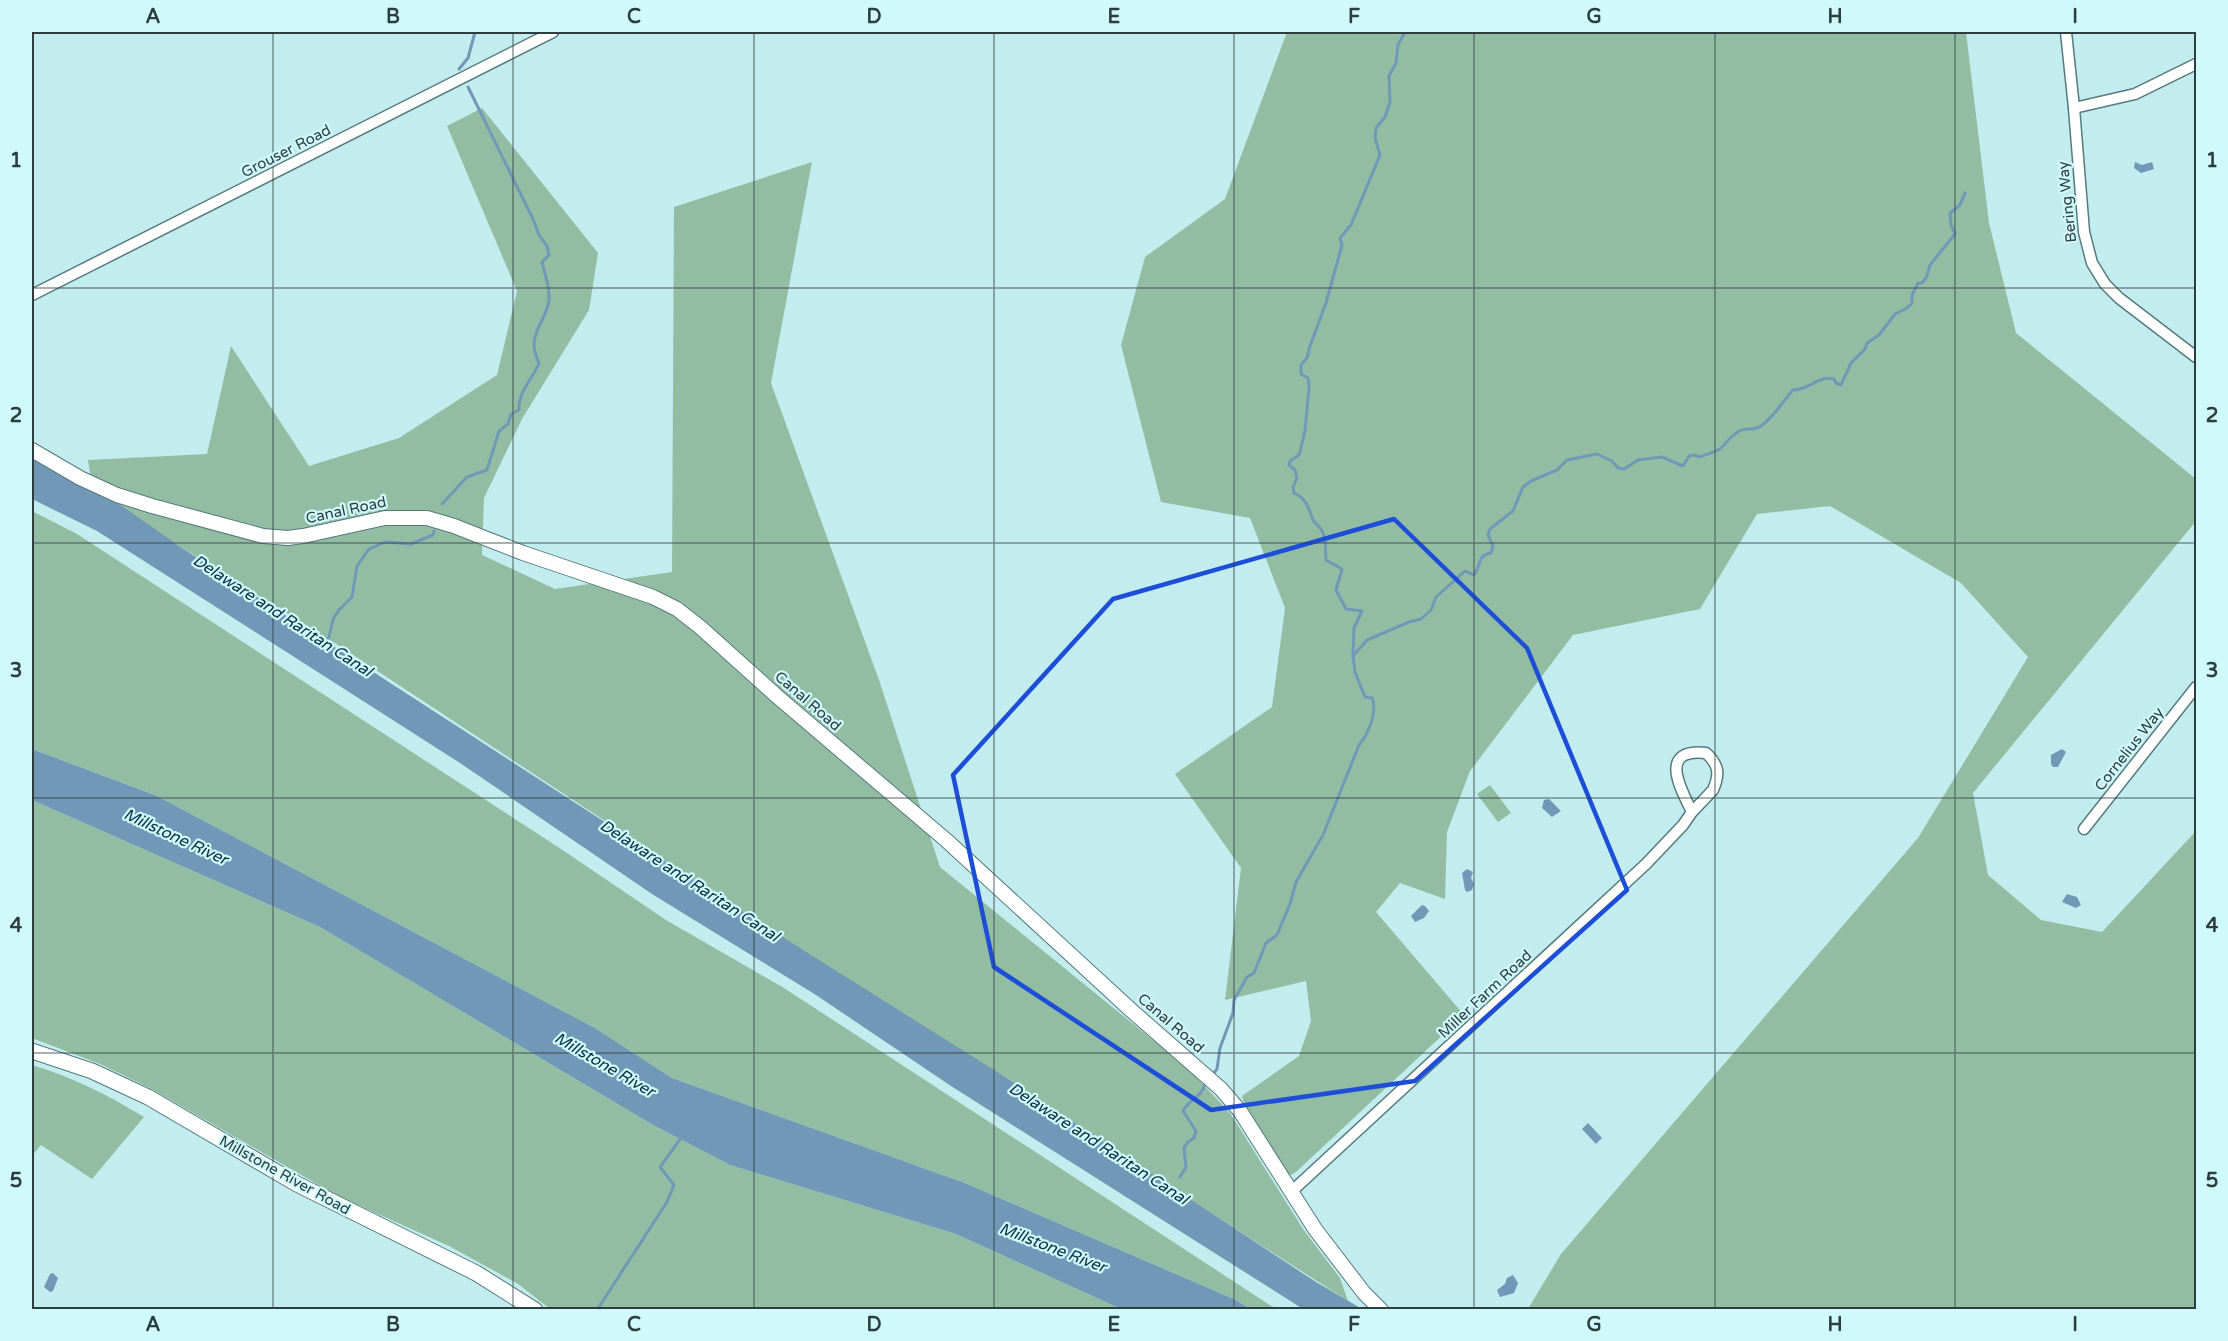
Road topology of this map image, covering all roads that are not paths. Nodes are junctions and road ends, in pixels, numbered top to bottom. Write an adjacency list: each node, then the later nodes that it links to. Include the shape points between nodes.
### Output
1 (553, 32): 5 (street, Grouser Road)
2 (2066, 32): 4 (street, Bering Way)
3 (2196, 64): 4 (street, via 2135,94)
4 (2074, 108): 6 (street, Bering Way, via 2084,232 2092,262 2105,285 2119,298)
5 (32, 295)
6 (2196, 357)
7 (32, 450): 12 (street, Canal Road, via 117,495 263,536 288,538 385,518 428,518 672,606 946,840 1209,1077 1240,1111)
8 (2196, 687): 10 (street, Cornelius Way)
9 (1692, 812): 9 (street, Miller Farm Road, via 1675,769 1690,753 1706,753 1716,764 1717,780 1713,790); 12 (street, Miller Farm Road, via 1646,864)
10 (2084, 829)
11 (32, 1051): 13 (main road, Millstone River Road, via 92,1071 148,1097 297,1184 476,1273)
12 (1291, 1192): 14 (street, Canal Road, via 1360,1288)
13 (535, 1310)
14 (1382, 1310)

